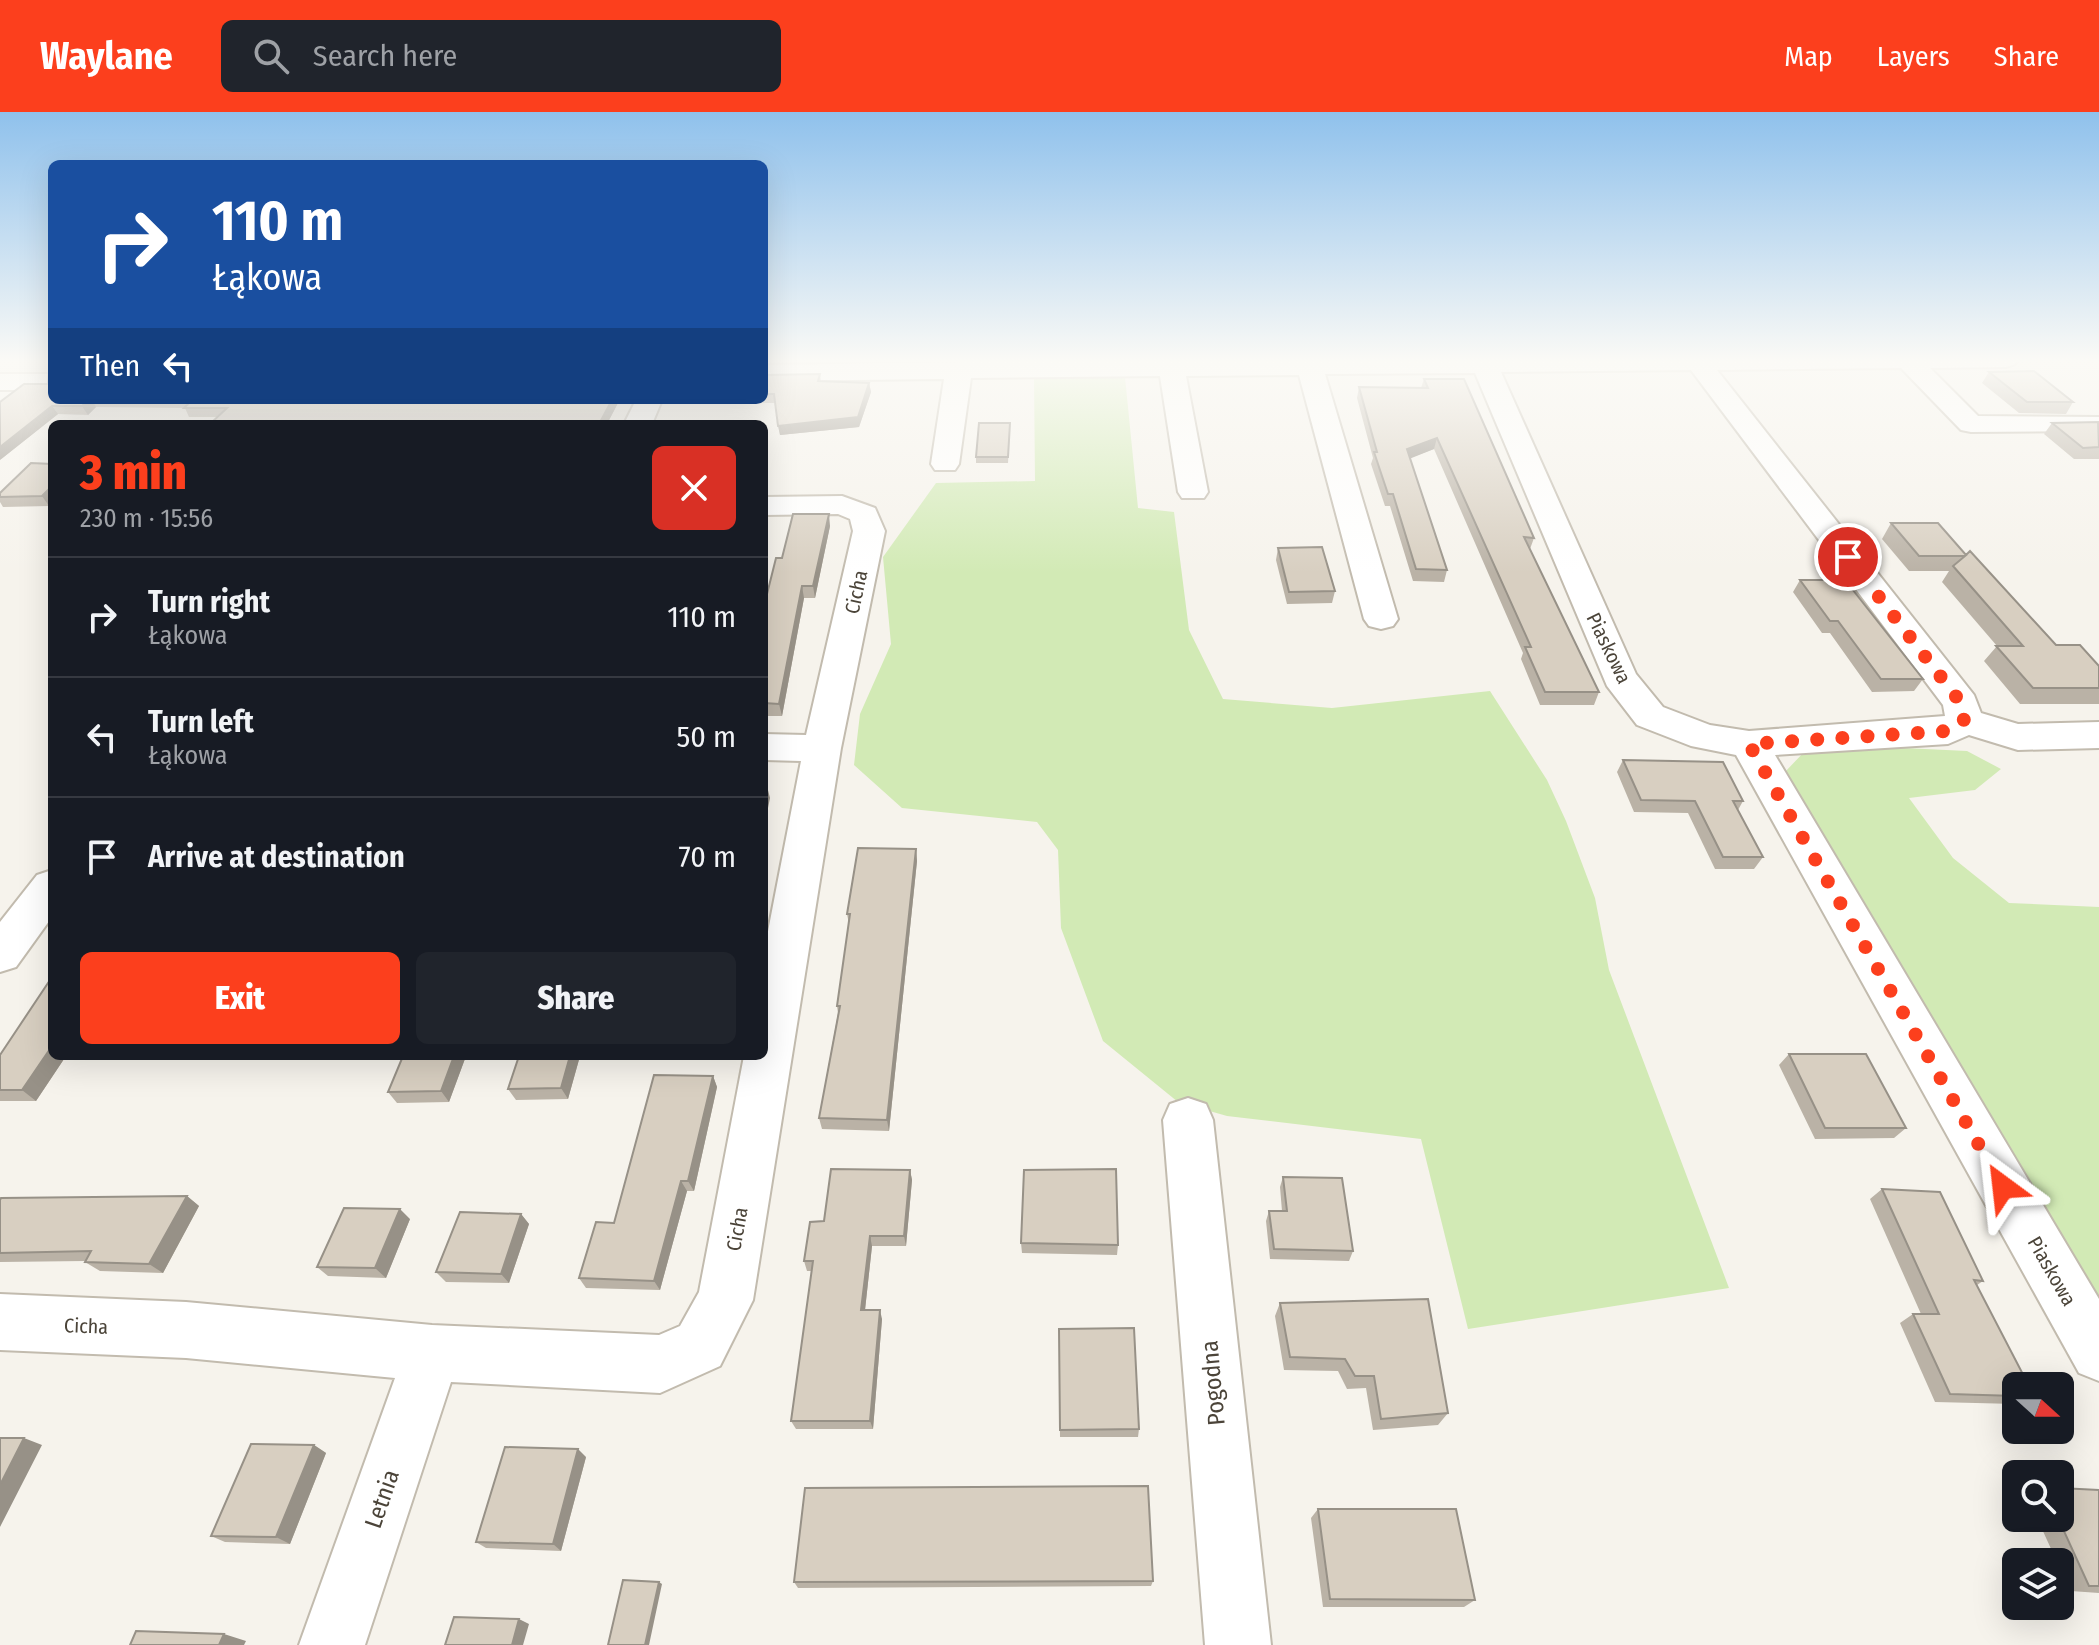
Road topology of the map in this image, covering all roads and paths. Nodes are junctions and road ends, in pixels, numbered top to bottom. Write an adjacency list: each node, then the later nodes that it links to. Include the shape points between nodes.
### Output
1 (950, 431): 6 (street)
2 (1182, 431): 7 (street)
3 (1328, 431): 9 (street)
4 (1513, 431): 12 (street, Piaskowa, via 1620,678 1650,716 1704,737)
5 (1751, 431): 10 (street, via 1961,703)
6 (945, 464)
7 (1193, 492)
8 (768, 506): 14 (street, Cicha, via 842,505 864,514 869,531)
9 (1381, 619)
10 (1964, 721): 11 (street, via 2018,737); 12 (street, via 1948,731)
11 (2099, 735)
12 (1749, 744): 22 (street, Piaskowa)
13 (768, 747): 14 (street)
14 (822, 748): 17 (street, Cicha)
15 (48, 891): 16 (street)
16 (0, 954)
17 (768, 1055)
18 (767, 1060): 21 (street, Cicha, via 725,1300 700,1346 660,1364)
19 (1188, 1120): 24 (street, Pogodna)
20 (0, 1322): 21 (street, Cicha, via 186,1330)
21 (432, 1353): 23 (street, Letnia)
22 (2099, 1353)
23 (332, 1645)
24 (1238, 1645)

